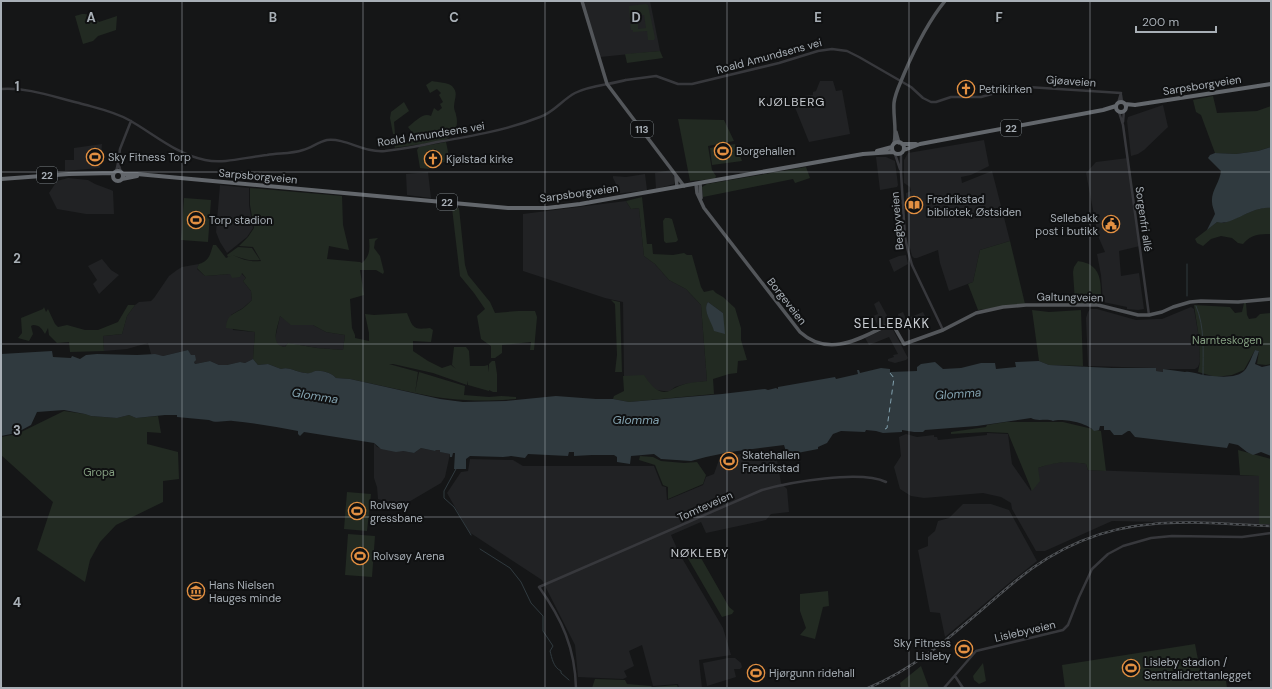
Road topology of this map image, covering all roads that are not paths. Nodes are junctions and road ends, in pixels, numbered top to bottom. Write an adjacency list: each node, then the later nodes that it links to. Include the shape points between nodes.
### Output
1 (582, 1): 4 (main road, 113)
2 (944, 1): 3 (main road, Begbyveien, via 919,41)
3 (901, 82): 4 (street, Roald Amundsens vei, via 852,53 832,49 692,84 678,84 656,76); 6 (street, Roald Amundsens vei, via 914,89 926,101 933,102 951,97 981,97 1006,86); 13 (main road, Begbyveien, via 894,103)
4 (607, 84): 11 (street, Roald Amundsens vei, via 577,92 549,113 517,125 469,137 385,151 371,151 329,140 294,152 223,161 207,160 184,153); 24 (main road, 113)
5 (1271, 84): 8 (highway, Sarpsborgveien / 22)
6 (1020, 86): 9 (street, Gjøaveien, via 1121,93)
7 (1, 89): 11 (street, Roald Amundsens vei, via 34,92 112,112)
8 (1135, 105): 9 (highway, Sarpsborgveien / 22); 10 (highway, Sarpsborgveien / 22)
9 (1119, 106): 10 (highway, 22); 10 (highway); 12 (street, Gjøaveien); 15 (highway, Sarpsborgveien / 22)
10 (1125, 110): 12 (street)
11 (131, 121): 18 (street, via 121,143)
12 (1123, 125): 32 (street, Sorgenfri allé)
13 (896, 131): 14 (main road, Begbyveien); 16 (main road, Begbyveien)
14 (901, 143): 15 (highway, Sarpsborgveien / 22); 16 (highway, 22); 17 (highway)
15 (920, 144): 17 (highway, Sarpsborgveien / 22)
16 (894, 149): 17 (highway, 22); 22 (street, Begbyveien); 28 (highway, Sarpsborgveien / 22)
17 (902, 151): 22 (street, Begbyveien)
18 (118, 163): 19 (street); 20 (street)
19 (115, 172): 20 (highway, 22); 21 (highway, 22); 26 (highway)
20 (122, 173): 23 (highway, Sarpsborgveien / 22); 27 (highway)
21 (93, 174): 25 (highway, 22); 26 (highway, 22)
22 (901, 174): 33 (street, Begbyveien, via 908,251 912,265)
23 (145, 175): 27 (highway, Sarpsborgveien / 22); 30 (highway, Sarpsborgveien / 22, via 528,209 564,206)
24 (676, 176): 29 (main road, 113); 30 (main road, 113)
25 (1, 179)
26 (114, 179): 27 (highway, 22, via 118,182)
27 (122, 180)
28 (698, 183): 29 (highway, Sarpsborgveien / 22); 34 (main road, Borgeveien, via 704,208 808,339 823,344 844,345 892,323)
29 (684, 186): 30 (highway, Sarpsborgveien / 22)
30 (677, 187)
31 (1269, 299): 32 (main road, Galtungveien, via 1190,302)
32 (1149, 315): 33 (main road, Galtungveien, via 1138,315 1098,305 1026,305 982,310)
33 (943, 330): 34 (main road, Galtungveien)
34 (904, 344)
35 (886, 482): 38 (street, Tomteveien, via 870,478 830,478 762,490 539,587 559,617 571,647)
36 (1271, 533): 37 (street, Lislebyveien, via 1242,537 1167,536 1123,546 1108,554 1092,569 1068,625 1063,630 976,651)
37 (955, 676): 39 (street, Lislebyveien); 40 (street)
38 (576, 688)
39 (944, 688)
40 (963, 688)

